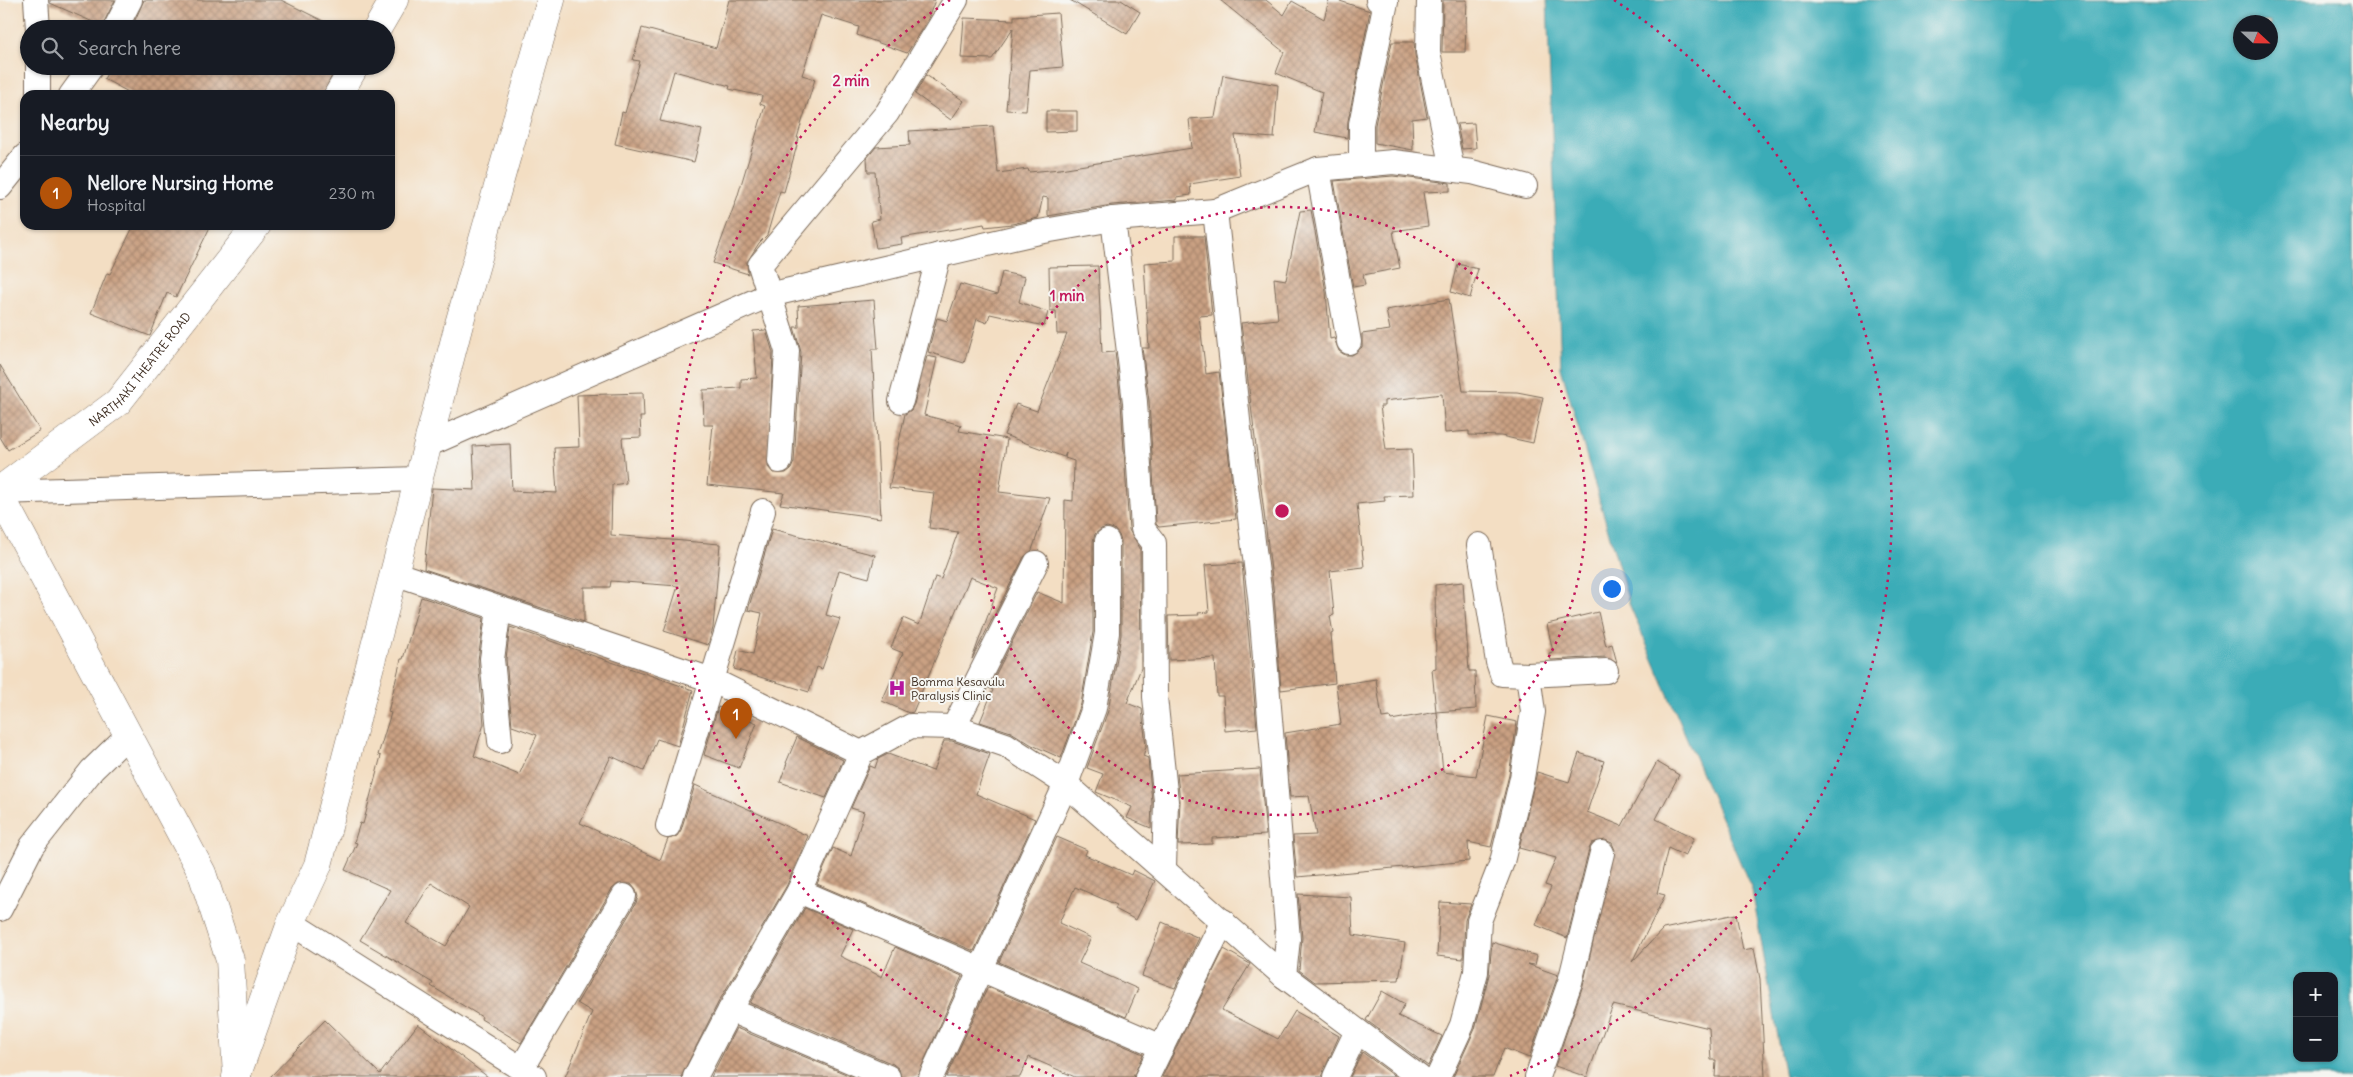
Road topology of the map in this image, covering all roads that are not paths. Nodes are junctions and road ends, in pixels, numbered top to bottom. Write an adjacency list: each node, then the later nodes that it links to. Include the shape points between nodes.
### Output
1 (36, 0): 8 (street)
2 (130, 0): 9 (street)
3 (394, 0): 10 (main road)
4 (551, 0): 30 (main road)
5 (956, 0): 27 (street, via 887,113 760,265)
6 (1378, 0): 18 (street, via 1386,2 1361,124)
7 (1429, 0): 20 (street, via 1428,52)
8 (37, 20)
9 (120, 20)
10 (382, 20)
11 (38, 75): 14 (street)
12 (85, 75): 15 (street)
13 (350, 75): 16 (main road)
14 (38, 90)
15 (75, 90)
16 (341, 90)
17 (20, 162): 22 (street)
18 (1361, 165): 19 (street); 20 (street, via 1393,162)
19 (1318, 169): 23 (street); 28 (street)
20 (1452, 169): 21 (street)
21 (1525, 186)
22 (0, 187)
23 (1215, 210): 24 (street); 58 (street, via 1260,597 1288,938)
24 (1113, 219): 26 (street); 51 (street, via 1135,402 1143,529 1154,543 1155,697 1166,801)
25 (253, 230): 33 (main road, NARTHAKI THEATRE ROAD, via 118,402)
26 (939, 255): 27 (street); 29 (street)
27 (769, 295): 30 (street); 31 (street, via 788,351)
28 (1349, 342)
29 (901, 401)
30 (427, 445): 32 (main road)
31 (780, 461)
32 (418, 479): 33 (street); 39 (main road)
33 (0, 491)
34 (0, 496): 45 (main road)
35 (763, 511): 43 (street)
36 (1107, 541): 48 (street, via 1107,633 1094,708)
37 (1478, 545): 42 (street, via 1502,674)
38 (1036, 563): 44 (street)
39 (394, 573): 40 (street); 56 (main road, via 318,865)
40 (500, 609): 43 (street); 46 (street, via 492,659)
41 (1606, 671): 42 (street)
42 (1528, 675): 70 (street, via 1533,712 1522,778 1502,862 1479,921 1476,972 1462,1025)
43 (712, 680): 47 (street); 49 (street)
44 (954, 727): 47 (street, via 911,726); 48 (street, via 1006,745)
45 (128, 735): 54 (street, via 92,770 32,846); 63 (main road, via 202,873 230,960)
46 (500, 741)
47 (861, 753): 52 (street)
48 (1066, 784): 51 (street); 57 (street)
49 (668, 826)
50 (1602, 853): 71 (street, via 1570,982)
51 (1164, 868): 55 (street)
52 (799, 891): 57 (street); 59 (street)
53 (624, 896): 62 (street)
54 (0, 909)
55 (1223, 921): 58 (street); 61 (street)
56 (291, 923): 62 (street); 63 (main road)
57 (981, 969): 61 (street); 66 (street)
58 (1284, 976): 60 (street)
59 (730, 1010): 64 (street); 65 (street)
60 (1357, 1031): 68 (street); 69 (street)
61 (1162, 1047): 67 (street)
62 (527, 1073)
63 (237, 1077)
64 (695, 1077)
65 (888, 1077)
66 (931, 1077)
67 (1147, 1077)
68 (1335, 1077)
69 (1418, 1077)
70 (1438, 1077)
71 (1537, 1077)

